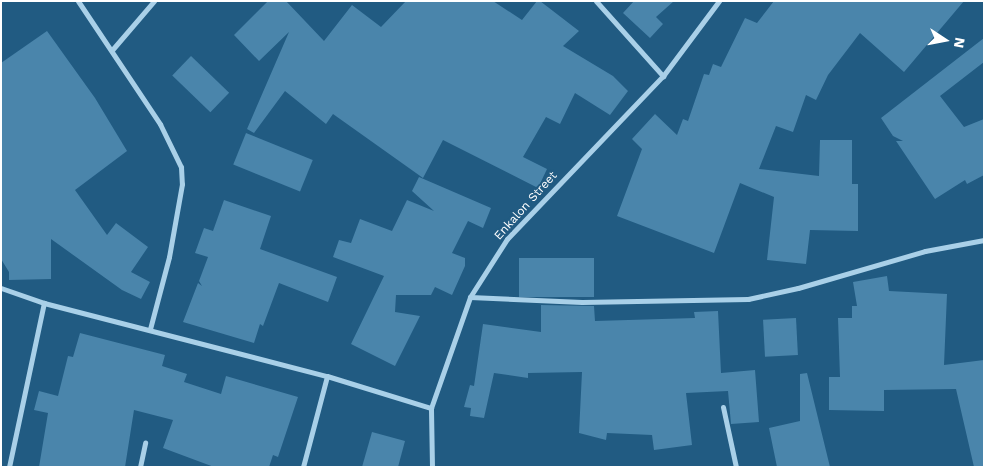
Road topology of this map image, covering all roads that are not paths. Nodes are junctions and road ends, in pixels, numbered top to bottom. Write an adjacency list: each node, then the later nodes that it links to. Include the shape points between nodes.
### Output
1 (78, 1): 5 (street)
2 (154, 1): 5 (street)
3 (596, 1): 6 (street)
4 (719, 1): 6 (street, Enkalon Street)
5 (112, 50): 11 (street, via 160,124 181,167 182,184 169,257)
6 (663, 76): 9 (street, Enkalon Street, via 506,239)
7 (984, 240): 9 (street, via 925,251 748,299 582,302)
8 (1, 288): 10 (street)
9 (470, 297): 14 (street, Enkalon Street)
10 (44, 303): 11 (street); 16 (street)
11 (150, 329): 12 (street)
12 (327, 376): 14 (street); 18 (street)
13 (723, 407): 20 (street)
14 (431, 408): 19 (street, Enkalon Street)
15 (145, 444): 17 (street)
16 (10, 467)
17 (140, 467)
18 (303, 467)
19 (432, 467)
20 (736, 467)

